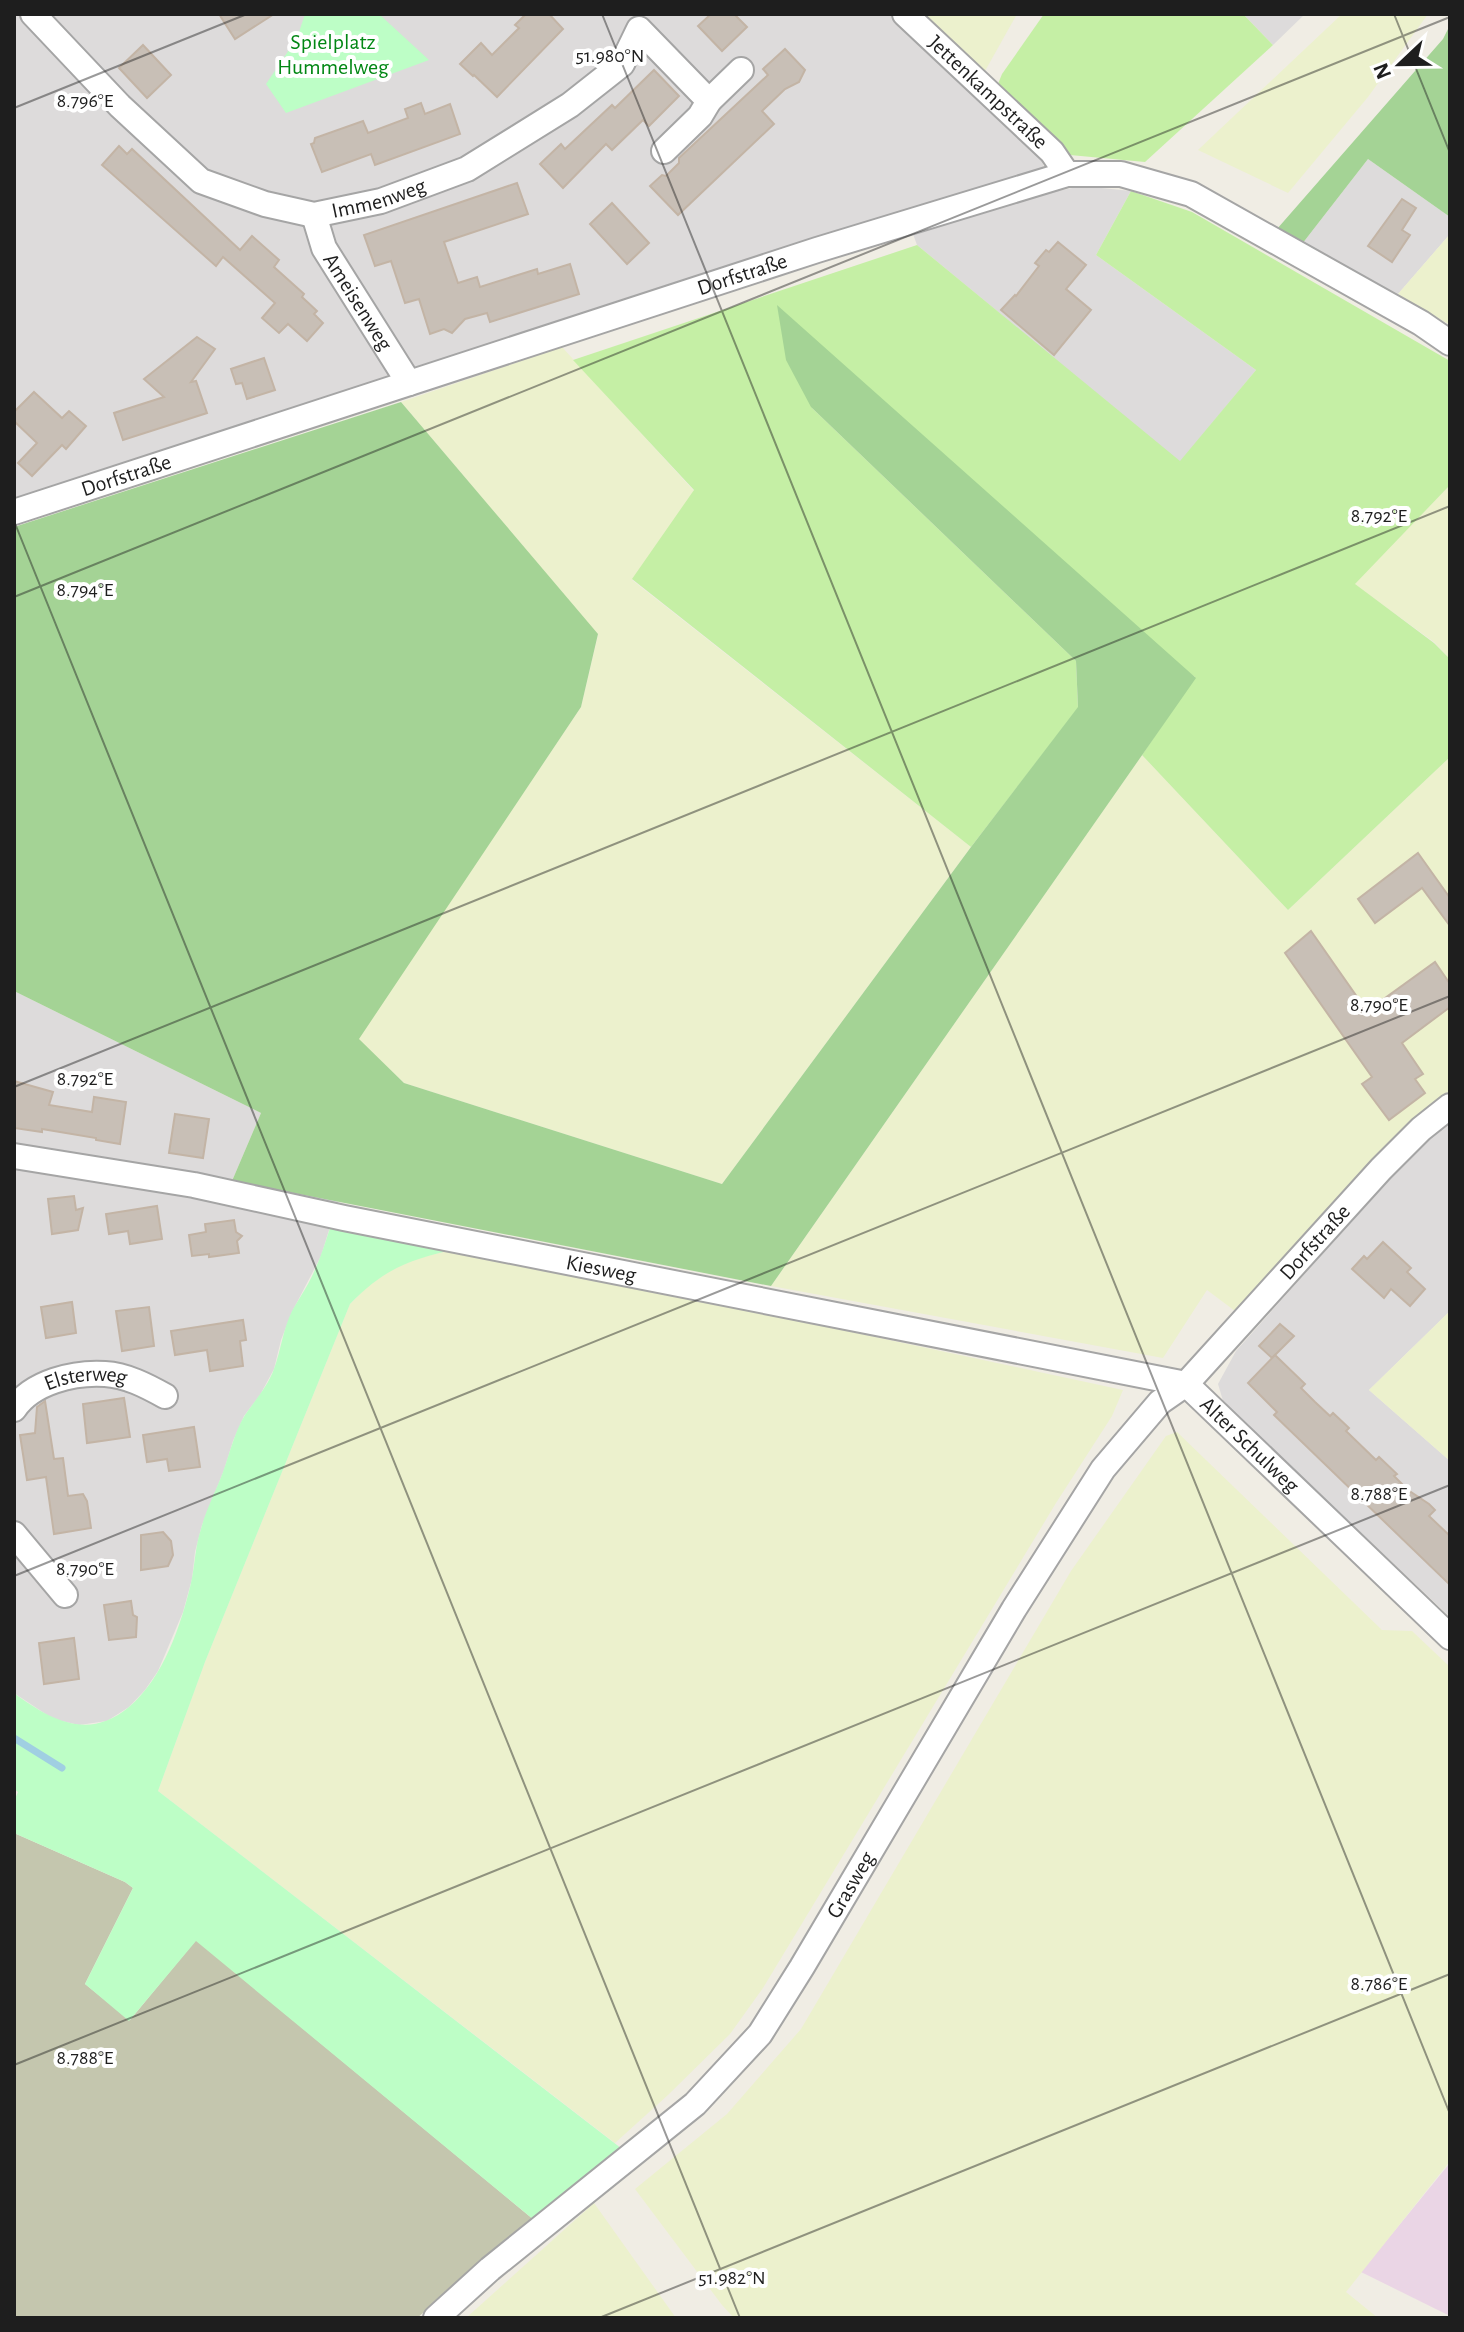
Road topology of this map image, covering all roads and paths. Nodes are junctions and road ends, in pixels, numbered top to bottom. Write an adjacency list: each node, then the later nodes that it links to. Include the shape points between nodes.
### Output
1 (33, 14): 7 (street, Immenweg, via 201,181)
2 (905, 14): 6 (street, Jettenkampstraße, via 1052,152)
3 (741, 70): 4 (street)
4 (709, 101): 5 (street); 7 (street, Immenweg, via 639,29 622,64 570,105 467,169 381,201)
5 (664, 151)
6 (1067, 174): 8 (street, Dorfstraße, via 1121,174 1191,194); 9 (street, Dorfstraße)
7 (314, 215): 9 (street, Ameisenweg, via 324,248)
8 (1450, 343)
9 (409, 383): 10 (street, Dorfstraße)
10 (14, 512)
11 (1450, 1106): 13 (street, Dorfstraße, via 1381,1169)
12 (14, 1156): 13 (street, Kiesweg, via 194,1185)
13 (1186, 1384): 18 (street, Alter Schulweg); 19 (street, Grasweg, via 1160,1402 1096,1480 760,2034 695,2104)
14 (165, 1396): 15 (street, Elsterweg, via 106,1374 57,1379 23,1396)
15 (14, 1409)
16 (14, 1534): 17 (street)
17 (65, 1595)
18 (1450, 1637)
19 (436, 2318)

